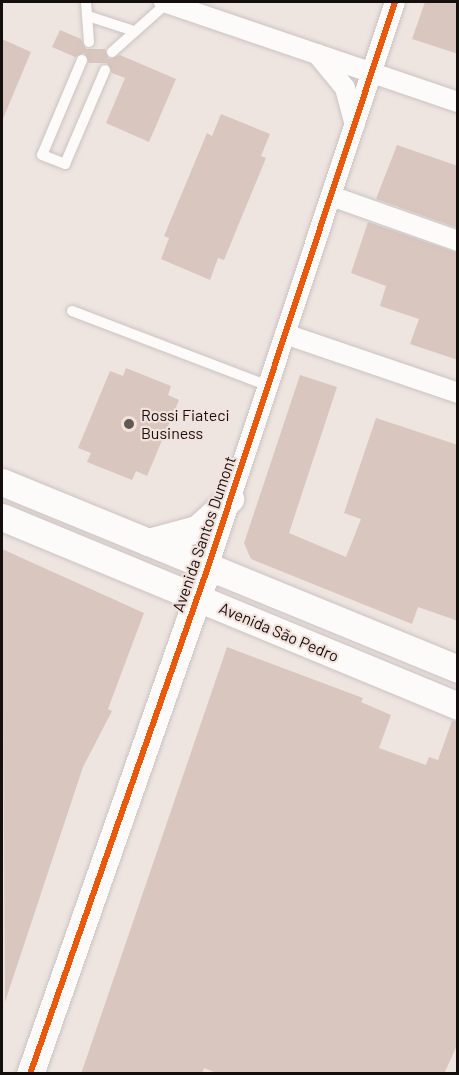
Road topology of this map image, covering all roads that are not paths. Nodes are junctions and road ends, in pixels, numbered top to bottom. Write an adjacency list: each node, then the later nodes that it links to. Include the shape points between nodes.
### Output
1 (86, 2): 4 (lane)
2 (166, 2): 5 (lane); 8 (street)
3 (396, 2): 11 (street, Avenida Santos Dumont)
4 (91, 16): 5 (lane); 6 (lane)
5 (131, 30): 7 (lane)
6 (89, 42)
7 (112, 52)
8 (317, 54): 11 (street); 13 (street, via 345,88)
9 (82, 60): 10 (lane, via 42,155 65,164)
10 (105, 70)
11 (372, 72): 12 (street); 13 (street, Avenida Santos Dumont)
12 (458, 102)
13 (355, 125): 14 (street, Avenida Santos Dumont)
14 (331, 196): 15 (street); 17 (street, Avenida Santos Dumont)
15 (458, 241)
16 (72, 311): 18 (lane)
17 (285, 334): 18 (street, Avenida Santos Dumont); 19 (street)
18 (268, 386): 21 (street, Avenida Santos Dumont)
19 (458, 393)
20 (2, 482): 23 (street, Avenida São Pedro)
21 (231, 499): 23 (street, via 197,530); 24 (street, Avenida Santos Dumont)
22 (2, 517): 25 (street, Avenida São Pedro)
23 (148, 542): 24 (street, Avenida São Pedro)
24 (208, 567): 25 (street, Avenida Santos Dumont); 26 (street, Avenida São Pedro)
25 (197, 598): 27 (street, Avenida São Pedro); 28 (street, Avenida Santos Dumont)
26 (458, 669)
27 (458, 706)
28 (30, 1074)

